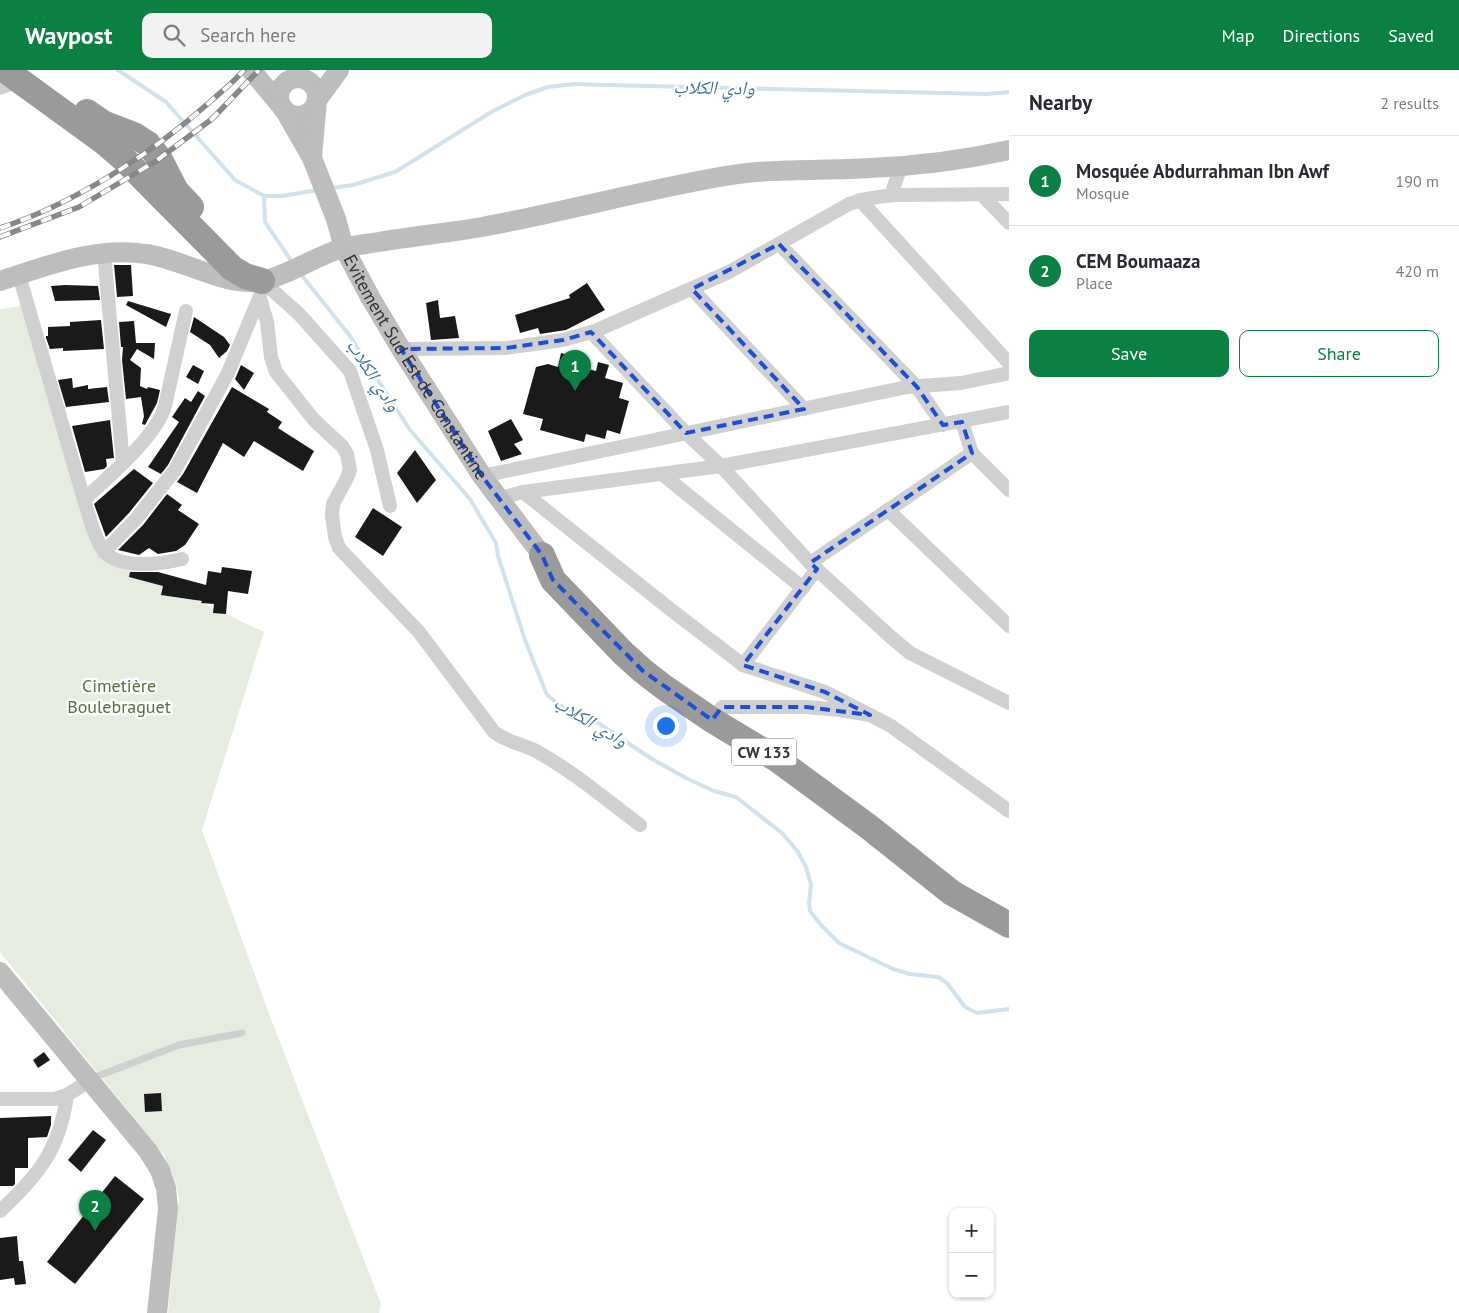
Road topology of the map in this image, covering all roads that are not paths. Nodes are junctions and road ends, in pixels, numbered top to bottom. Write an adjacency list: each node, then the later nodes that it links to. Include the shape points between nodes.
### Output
1 (252, 70): 8 (main road)
2 (267, 70): 6 (main road)
3 (333, 70): 6 (main road)
4 (339, 70): 7 (main road)
5 (13, 77): 22 (highway, via 148,144 180,195 246,256)
6 (296, 79): 7 (main road, via 306,80 314,87); 8 (main road, via 284,84 281,90 280,102)
7 (316, 100): 8 (main road, via 310,111 298,116); 10 (main road)
8 (284, 108): 10 (main road)
9 (1009, 150): 11 (main road)
10 (312, 158): 18 (main road, CW 133)
11 (901, 166): 14 (street); 18 (main road, via 727,176 482,227)
12 (981, 194): 13 (street); 14 (street); 16 (street)
13 (1009, 194)
14 (891, 195): 15 (street)
15 (860, 200): 17 (street); 27 (street)
16 (1009, 223)
17 (779, 244): 23 (street); 29 (street)
18 (344, 248): 22 (main road, Evitement Sud Est de Constantine, via 312,260); 26 (main road, Evitement Sud Est de Constantine / CW 133)
19 (104, 253): 20 (main road); 22 (main road, via 160,256 229,280); 36 (street)
20 (19, 274): 21 (main road); 43 (street)
21 (0, 281)
22 (269, 284): 44 (street, via 350,371 377,450); 46 (street, via 228,372 175,470 136,519); 57 (street, via 267,322 276,372 314,420 347,454 350,470 332,515 339,548 419,632 494,732 503,739 535,750 557,764)
23 (692, 289): 25 (street); 30 (street)
24 (186, 311): 36 (street, via 163,414 156,427)
25 (591, 332): 26 (street, via 564,340 506,348); 34 (street)
26 (401, 349): 39 (main road, Evitement Sud Est de Constantine / CW 133)
27 (1009, 364)
28 (1009, 373): 29 (street, via 961,383)
29 (917, 386): 30 (street); 33 (street)
30 (804, 409): 34 (street)
31 (1009, 412): 32 (street)
32 (962, 422): 33 (street); 35 (street)
33 (944, 425): 37 (street)
34 (686, 433): 37 (street); 39 (street)
35 (972, 453): 40 (street); 45 (street)
36 (123, 463): 43 (street)
37 (721, 466): 38 (street); 49 (street)
38 (662, 474): 41 (street); 50 (street)
39 (482, 476): 42 (main road, Evitement Sud Est de Constantine / CW 133)
40 (1009, 490)
41 (523, 492): 42 (street); 52 (street)
42 (500, 498): 47 (main road, Evitement Sud Est de Constantine / CW 133)
43 (84, 500): 46 (street)
44 (390, 506)
45 (888, 510): 49 (street); 51 (street)
46 (104, 552): 48 (street, via 136,564)
47 (542, 555): 54 (highway, Evitement Sud Est de Constantine / CW 133, via 553,580 623,653 665,688)
48 (182, 559)
49 (814, 566): 50 (street); 53 (street, via 910,653)
50 (803, 588): 52 (street)
51 (1009, 626)
52 (743, 665): 55 (street, via 825,692)
53 (1009, 703)
54 (717, 713): 55 (street, via 806,707); 58 (highway, Evitement Sud Est de Constantine / CW 133, via 827,774 948,873); 59 (highway, Evitement Sud Est de Constantine / CW 133, via 952,893)
55 (870, 715): 56 (street, via 891,726)
56 (1009, 811)
57 (640, 825)
58 (1009, 910)
59 (1009, 925)
60 (0, 972): 62 (main road)
61 (242, 1033): 62 (lane, via 179,1045)
62 (88, 1080): 63 (street); 66 (main road, via 148,1152 160,1170 166,1188 168,1209)
63 (67, 1096): 64 (street); 65 (street, via 59,1134 51,1151 34,1177)
64 (0, 1099)
65 (0, 1211)
66 (157, 1313)

